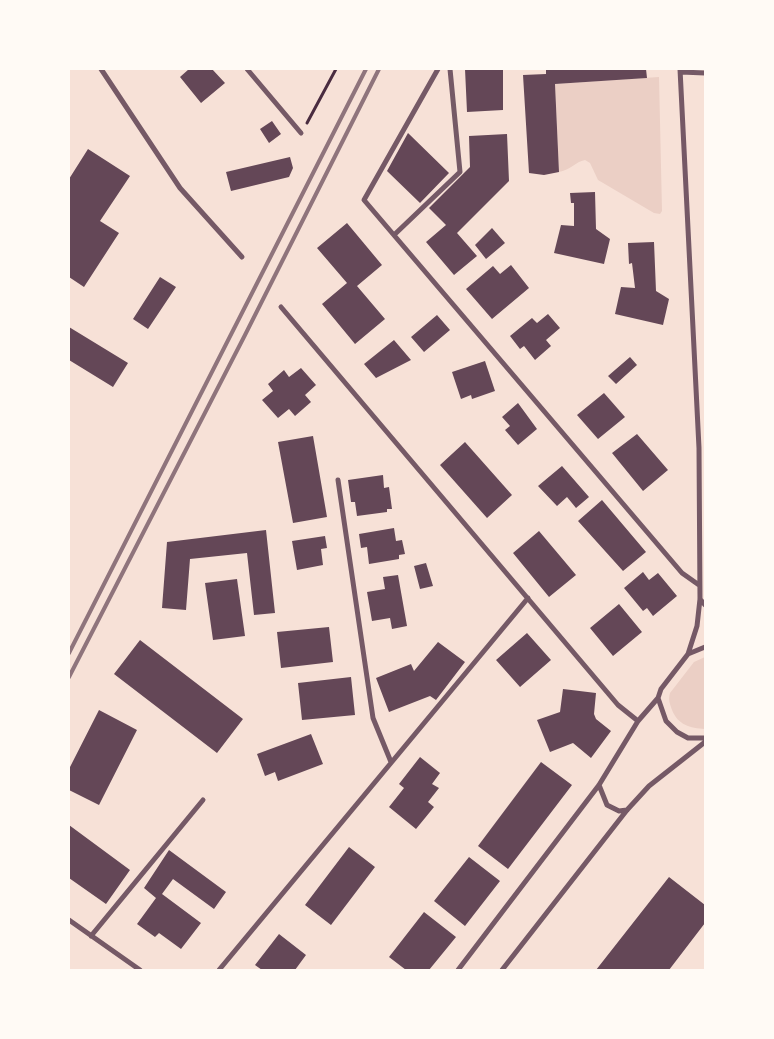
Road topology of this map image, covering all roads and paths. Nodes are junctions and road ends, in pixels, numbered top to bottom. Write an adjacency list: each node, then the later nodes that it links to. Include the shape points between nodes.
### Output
1 (101, 69): 10 (street, via 180,188)
2 (247, 69): 8 (street)
3 (336, 69): 8 (path)
4 (438, 69): 9 (street, via 364,200)
5 (450, 69): 9 (street, via 460,172)
6 (680, 70): 7 (street); 12 (street)
7 (705, 73)
8 (302, 134)
9 (394, 235): 14 (street, via 682,573)
10 (242, 257)
11 (280, 306): 15 (street)
12 (702, 449): 14 (street)
13 (338, 480): 24 (street, via 374,718)
14 (699, 586): 16 (street)
15 (528, 598): 21 (street, via 618,704); 24 (street)
16 (700, 599): 17 (street); 19 (street, via 697,626)
17 (705, 605)
18 (705, 647): 19 (street)
19 (688, 654): 20 (street, via 661,689)
20 (658, 698): 21 (street); 22 (street, via 666,721 677,732 688,738)
21 (638, 721): 25 (street)
22 (705, 738)
23 (705, 742): 27 (street, via 649,786)
24 (391, 762): 31 (street)
25 (599, 785): 27 (street, via 607,804 619,811); 32 (street)
26 (203, 800): 29 (street)
27 (627, 810): 33 (street)
28 (69, 920): 29 (street)
29 (91, 936): 30 (street)
30 (140, 970)
31 (219, 970)
32 (458, 970)
33 (502, 970)

